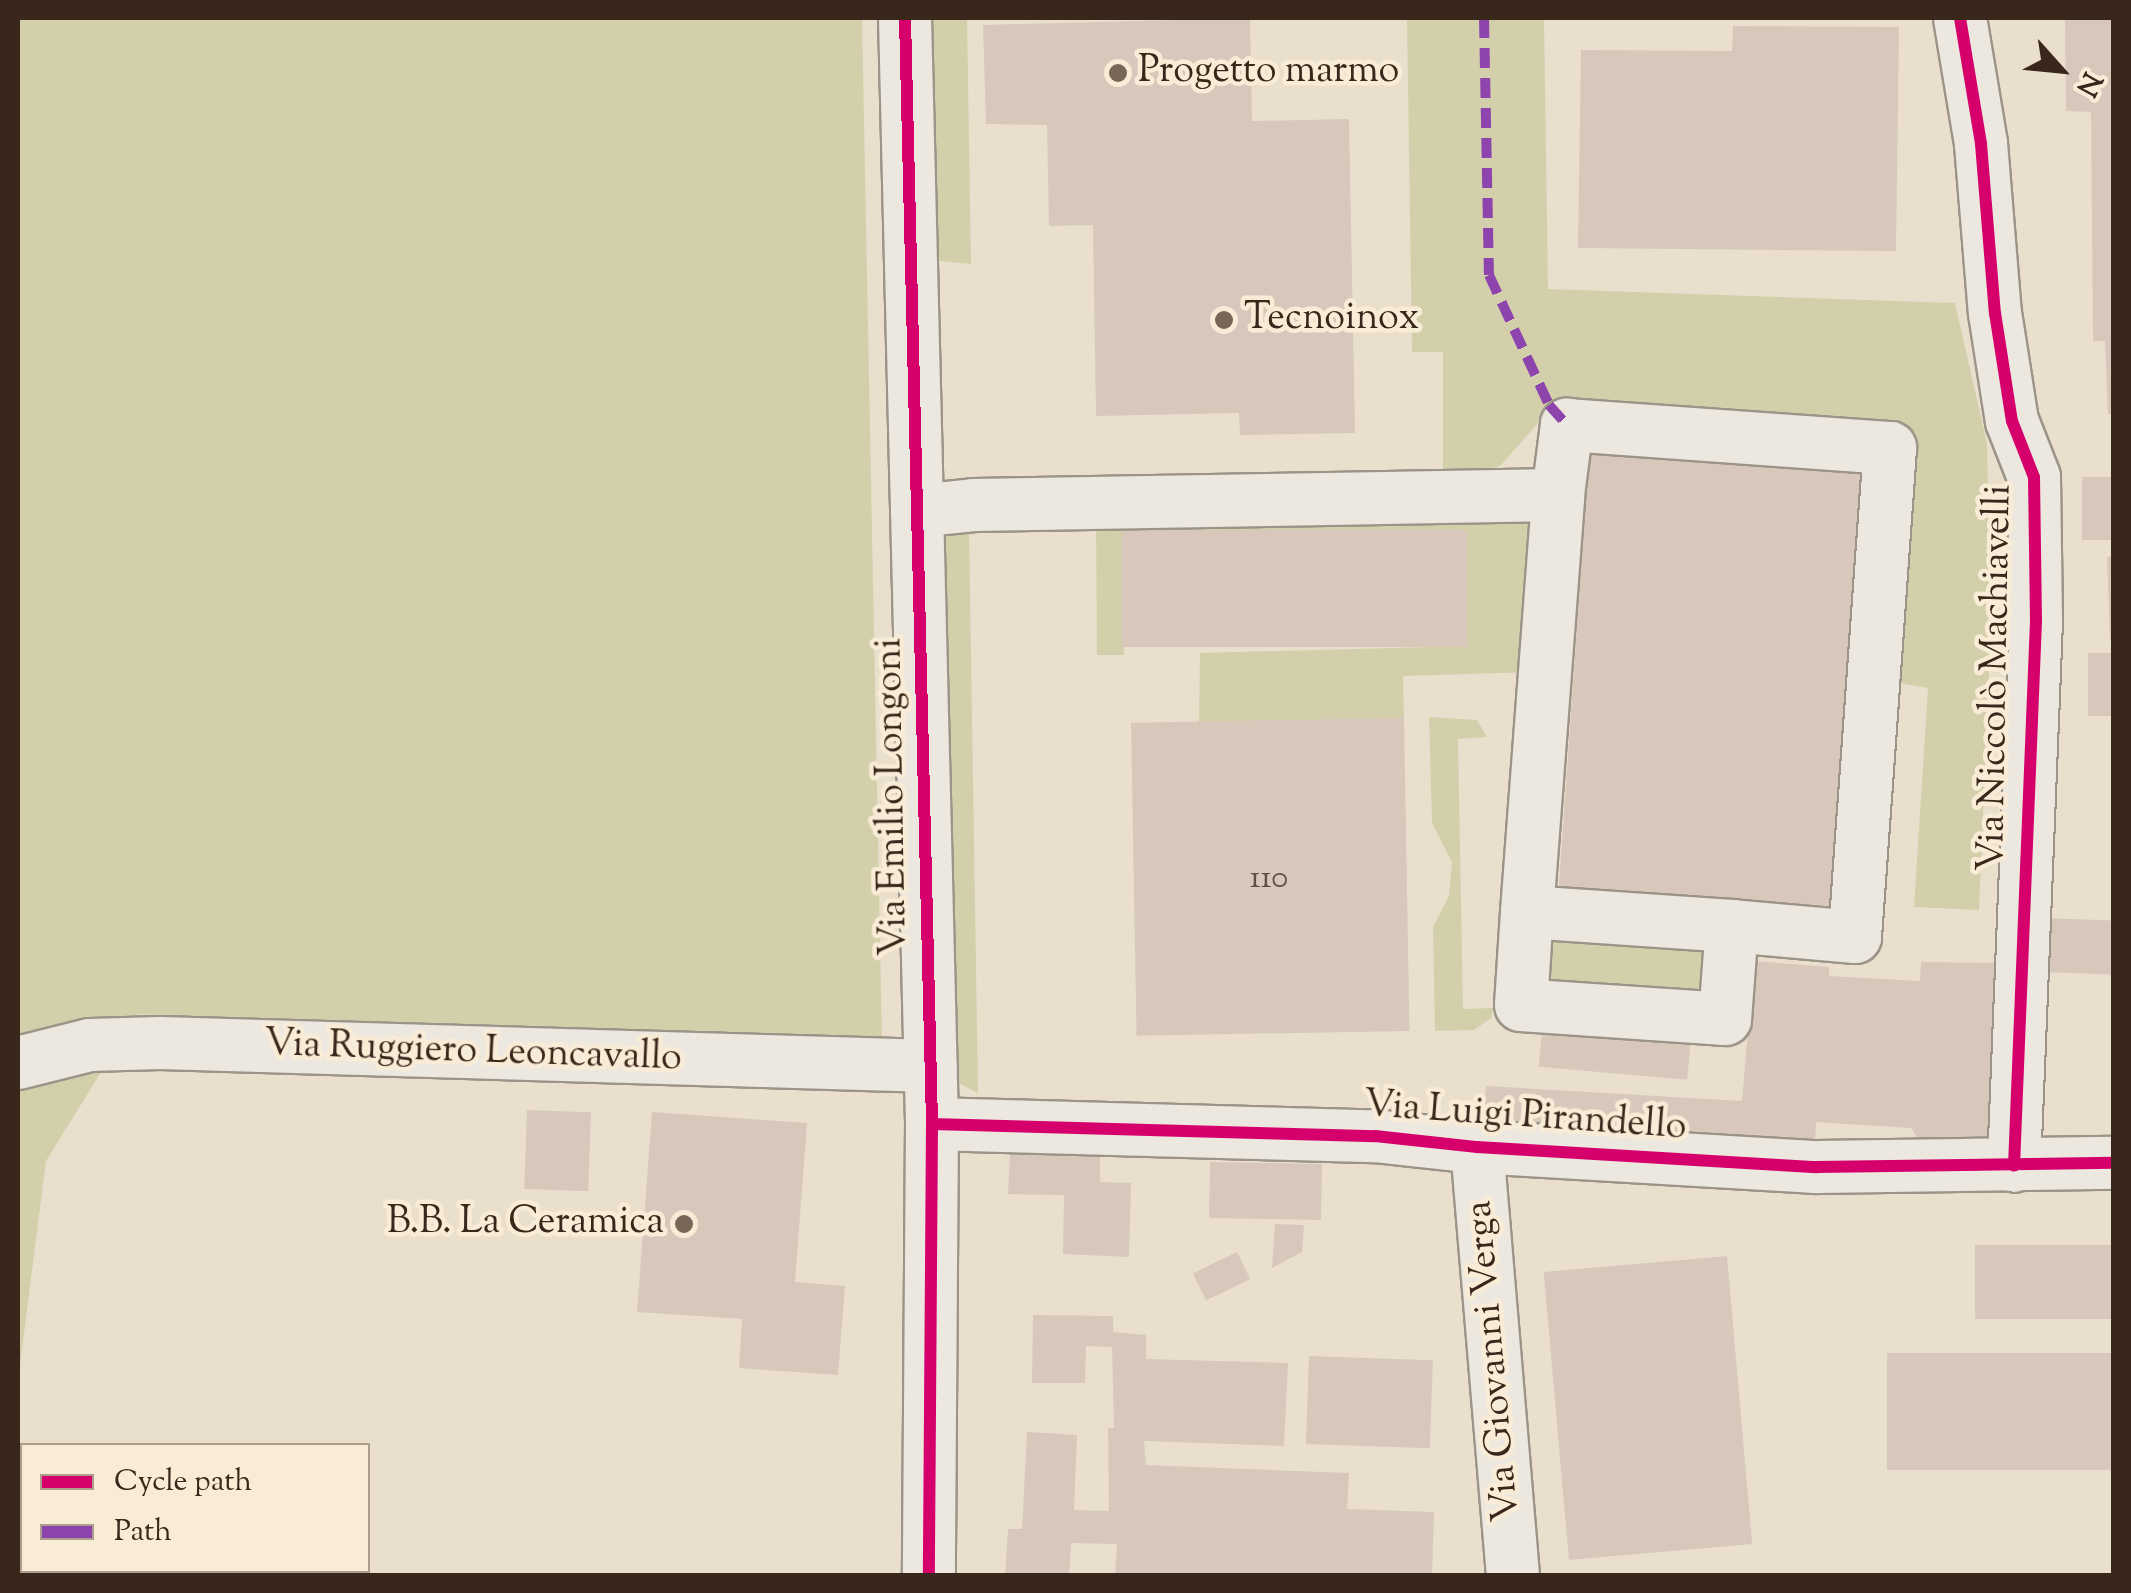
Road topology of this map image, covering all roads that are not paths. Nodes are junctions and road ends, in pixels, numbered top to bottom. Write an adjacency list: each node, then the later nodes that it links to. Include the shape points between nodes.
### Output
1 (905, 18): 4 (street, Via Emilio Longoni)
2 (1960, 18): 12 (street, Via Niccolò Machiavelli, via 1982,144 2012,422 2034,476 2036,621)
3 (1558, 495): 4 (street); 5 (street); 6 (street, via 1566,425 1890,448 1855,937)
4 (917, 511): 8 (street, Via Emilio Longoni)
5 (1528, 912): 6 (street); 6 (street, via 1521,1006 1725,1019)
6 (1732, 926)
7 (18, 1064): 8 (street, Via Ruggiero Leoncavallo, via 90,1045 160,1043)
8 (930, 1066): 9 (street, Via Emilio Longoni)
9 (932, 1124): 10 (street, Via Luigi Pirandello, via 1270,1131); 13 (street, Via Emilio Longoni)
10 (1477, 1147): 12 (street, Via Luigi Pirandello, via 1816,1167); 14 (street, Via Giovanni Verga)
11 (2114, 1163): 12 (street, Via Luigi Pirandello)
12 (2014, 1166)
13 (929, 1576)
14 (1513, 1576)

